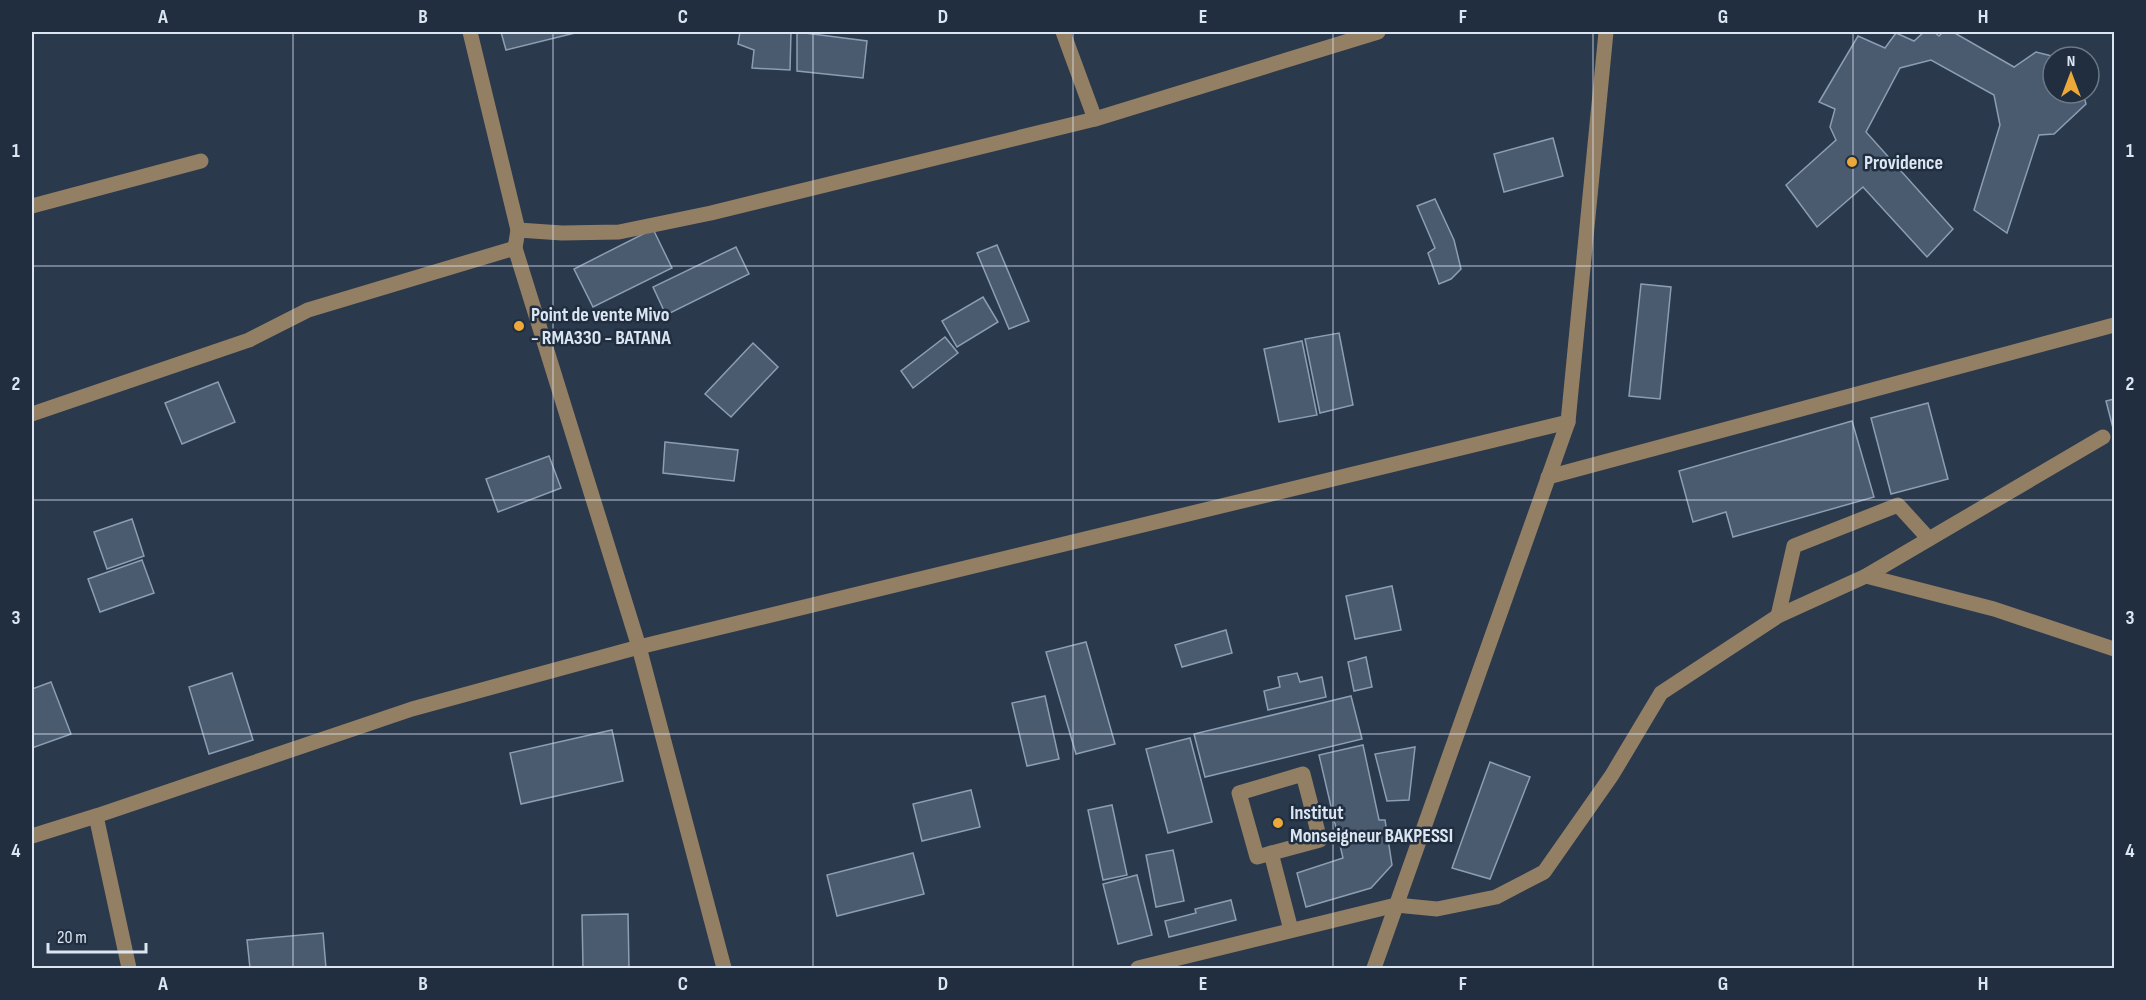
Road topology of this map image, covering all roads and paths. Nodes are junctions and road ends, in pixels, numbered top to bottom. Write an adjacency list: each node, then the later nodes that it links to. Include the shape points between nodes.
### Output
1 (470, 32): 8 (street)
2 (1063, 32): 5 (street)
3 (1378, 32): 5 (street)
4 (1606, 32): 12 (street)
5 (1095, 119): 8 (street, via 619,232)
6 (201, 161): 7 (street)
7 (32, 206)
8 (518, 230): 9 (street)
9 (515, 248): 11 (street, via 308,310 249,340); 18 (street)
10 (2115, 325): 14 (street)
11 (32, 414)
12 (1568, 422): 14 (street); 18 (street)
13 (2103, 437): 15 (street)
14 (1548, 477): 23 (street)
15 (1929, 539): 16 (street); 17 (street, via 1898,505 1794,546)
16 (1866, 576): 17 (street); 19 (street, via 1994,609)
17 (1778, 616): 23 (street, via 1661,693 1612,775 1544,872 1496,897 1437,909)
18 (639, 647): 20 (street, via 412,709); 26 (street)
19 (2115, 649)
20 (96, 816): 21 (street); 25 (street)
21 (32, 836)
22 (1270, 853): 22 (street, via 1257,856 1239,793 1303,774 1320,840); 24 (street)
23 (1396, 905): 24 (street); 28 (street)
24 (1292, 930): 27 (street)
25 (129, 969)
26 (724, 969)
27 (1138, 969)
28 (1374, 969)

